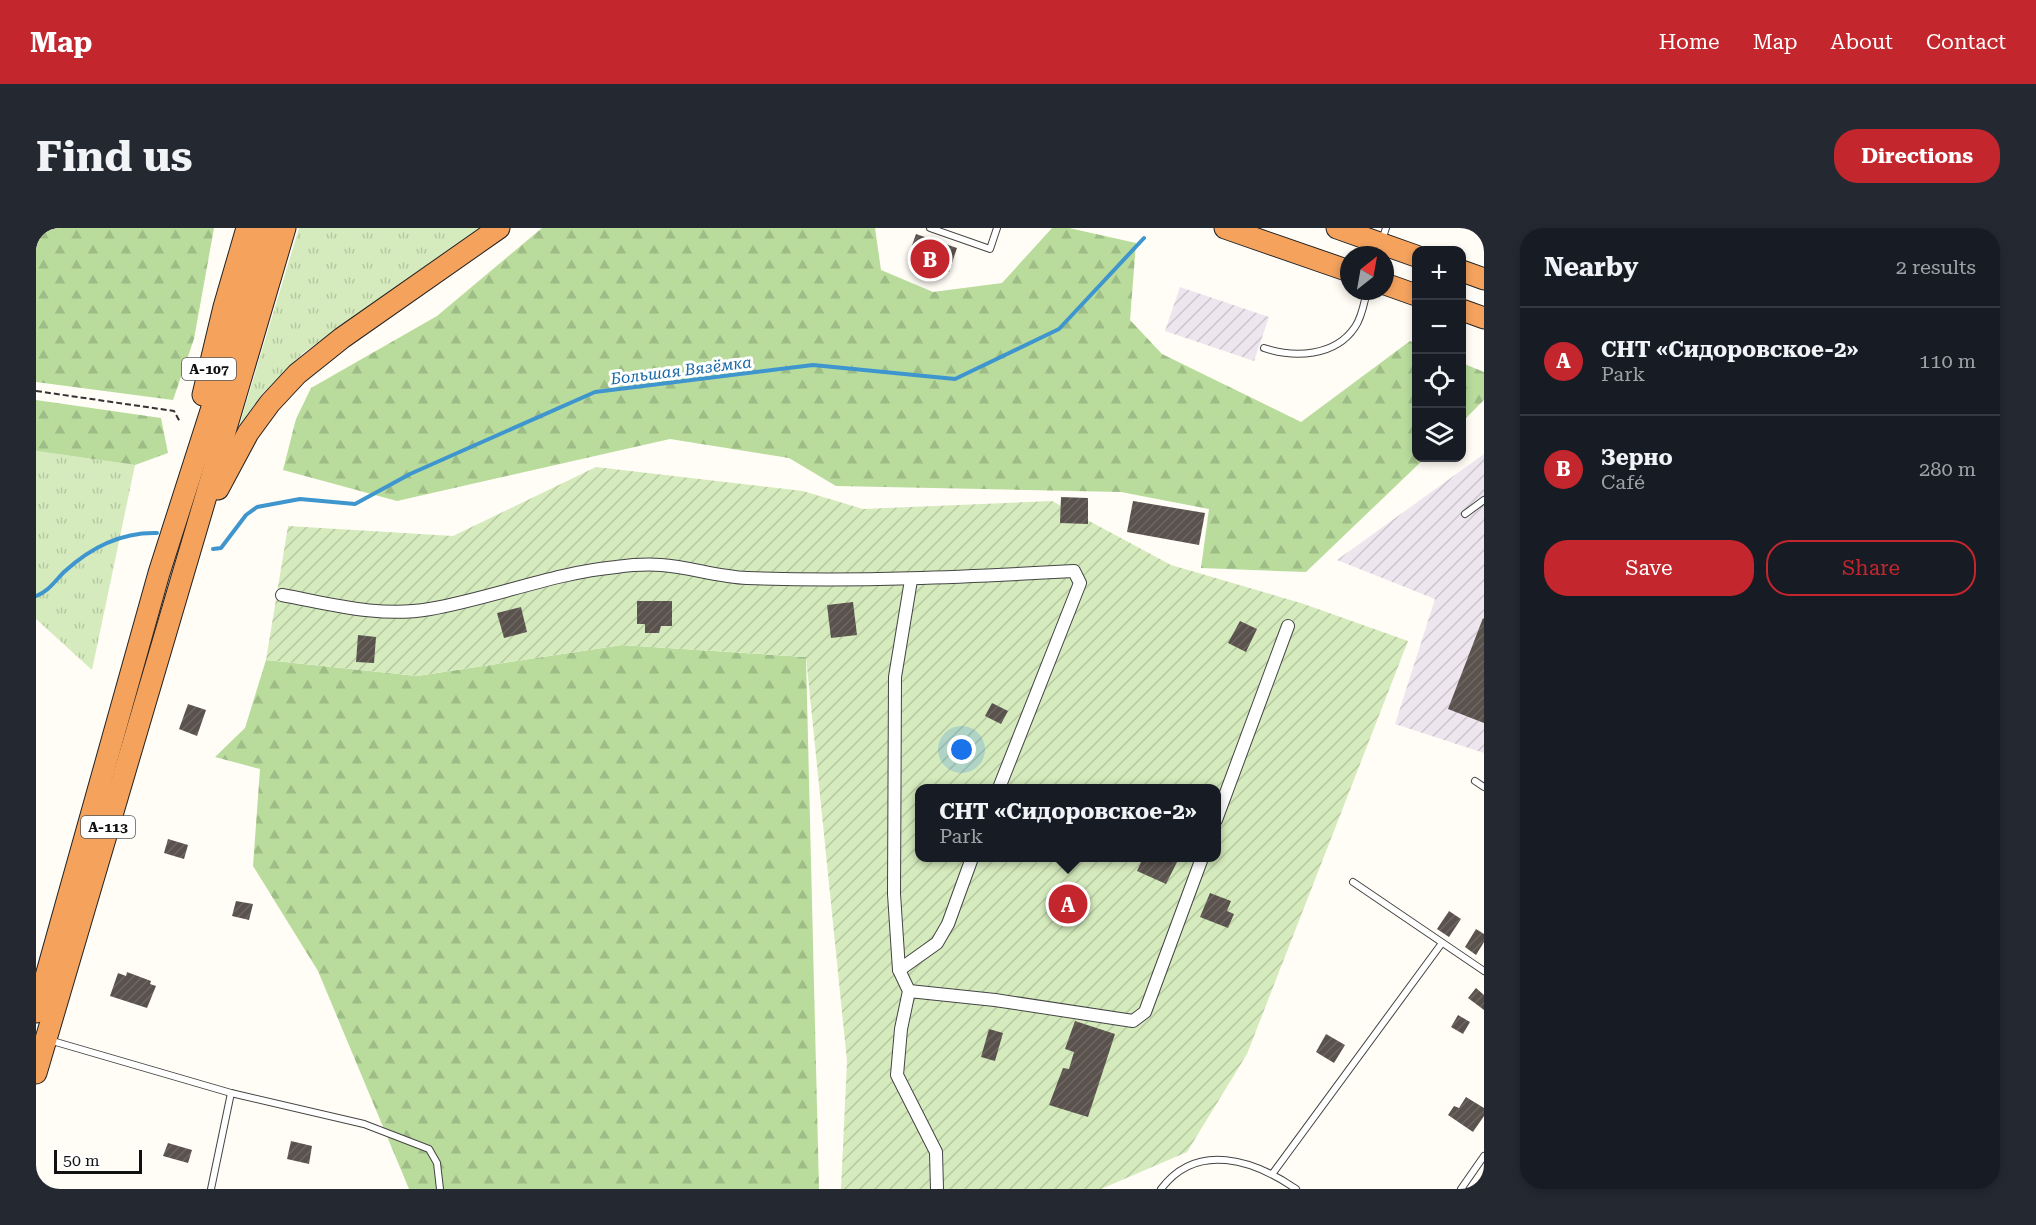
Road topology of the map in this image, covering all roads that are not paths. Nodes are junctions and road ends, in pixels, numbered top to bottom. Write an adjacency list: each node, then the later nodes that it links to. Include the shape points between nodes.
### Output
1 (247, 228): 21 (highway, А-107, via 224,307)
2 (267, 228): 21 (highway, А-113)
3 (285, 228): 23 (highway, А-113)
4 (499, 228): 23 (highway, via 342,338 289,382 261,414 234,456)
5 (930, 228): 6 (lane, via 990,249)
6 (997, 228)
7 (1225, 228): 11 (highway)
8 (1337, 228): 9 (highway)
9 (1384, 236): 10 (highway)
10 (1412, 254)
11 (1340, 268)
12 (1466, 273): 13 (highway)
13 (1484, 279)
14 (1394, 287): 15 (highway)
15 (1412, 294)
16 (1364, 300): 19 (lane, via 1358,322 1341,340 1311,354)
17 (1466, 312): 18 (highway)
18 (1484, 318)
19 (1264, 348)
20 (1484, 500): 22 (lane)
21 (177, 512): 38 (highway, А-113)
22 (1465, 514)
23 (189, 552): 39 (highway, А-113)
24 (911, 580): 25 (street, via 743,578 661,565 578,572 429,609 395,612 362,610); 28 (street, via 1074,571 1080,583); 35 (street, via 895,677 894,894)
25 (282, 594)
26 (1288, 626): 30 (street)
27 (1475, 781): 29 (lane)
28 (1001, 784)
29 (1484, 787)
30 (1221, 807)
31 (971, 862): 35 (street, via 937,943)
32 (1201, 862): 37 (street, via 1145,1012 1133,1022)
33 (1353, 882): 34 (lane)
34 (1442, 943): 36 (lane); 43 (lane)
35 (899, 970): 37 (street)
36 (1484, 971)
37 (909, 991): 46 (street, via 897,1075 936,1152)
38 (36, 1012)
39 (46, 1039): 40 (highway, А-113); 41 (lane)
40 (36, 1073)
41 (231, 1093): 44 (lane); 45 (lane, via 364,1124 429,1149 437,1162)
42 (1484, 1156): 49 (lane)
43 (1273, 1173): 47 (lane, via 1227,1159 1185,1166); 48 (lane)
44 (211, 1189)
45 (440, 1189)
46 (937, 1189)
47 (1161, 1189)
48 (1296, 1189)
49 (1461, 1189)

